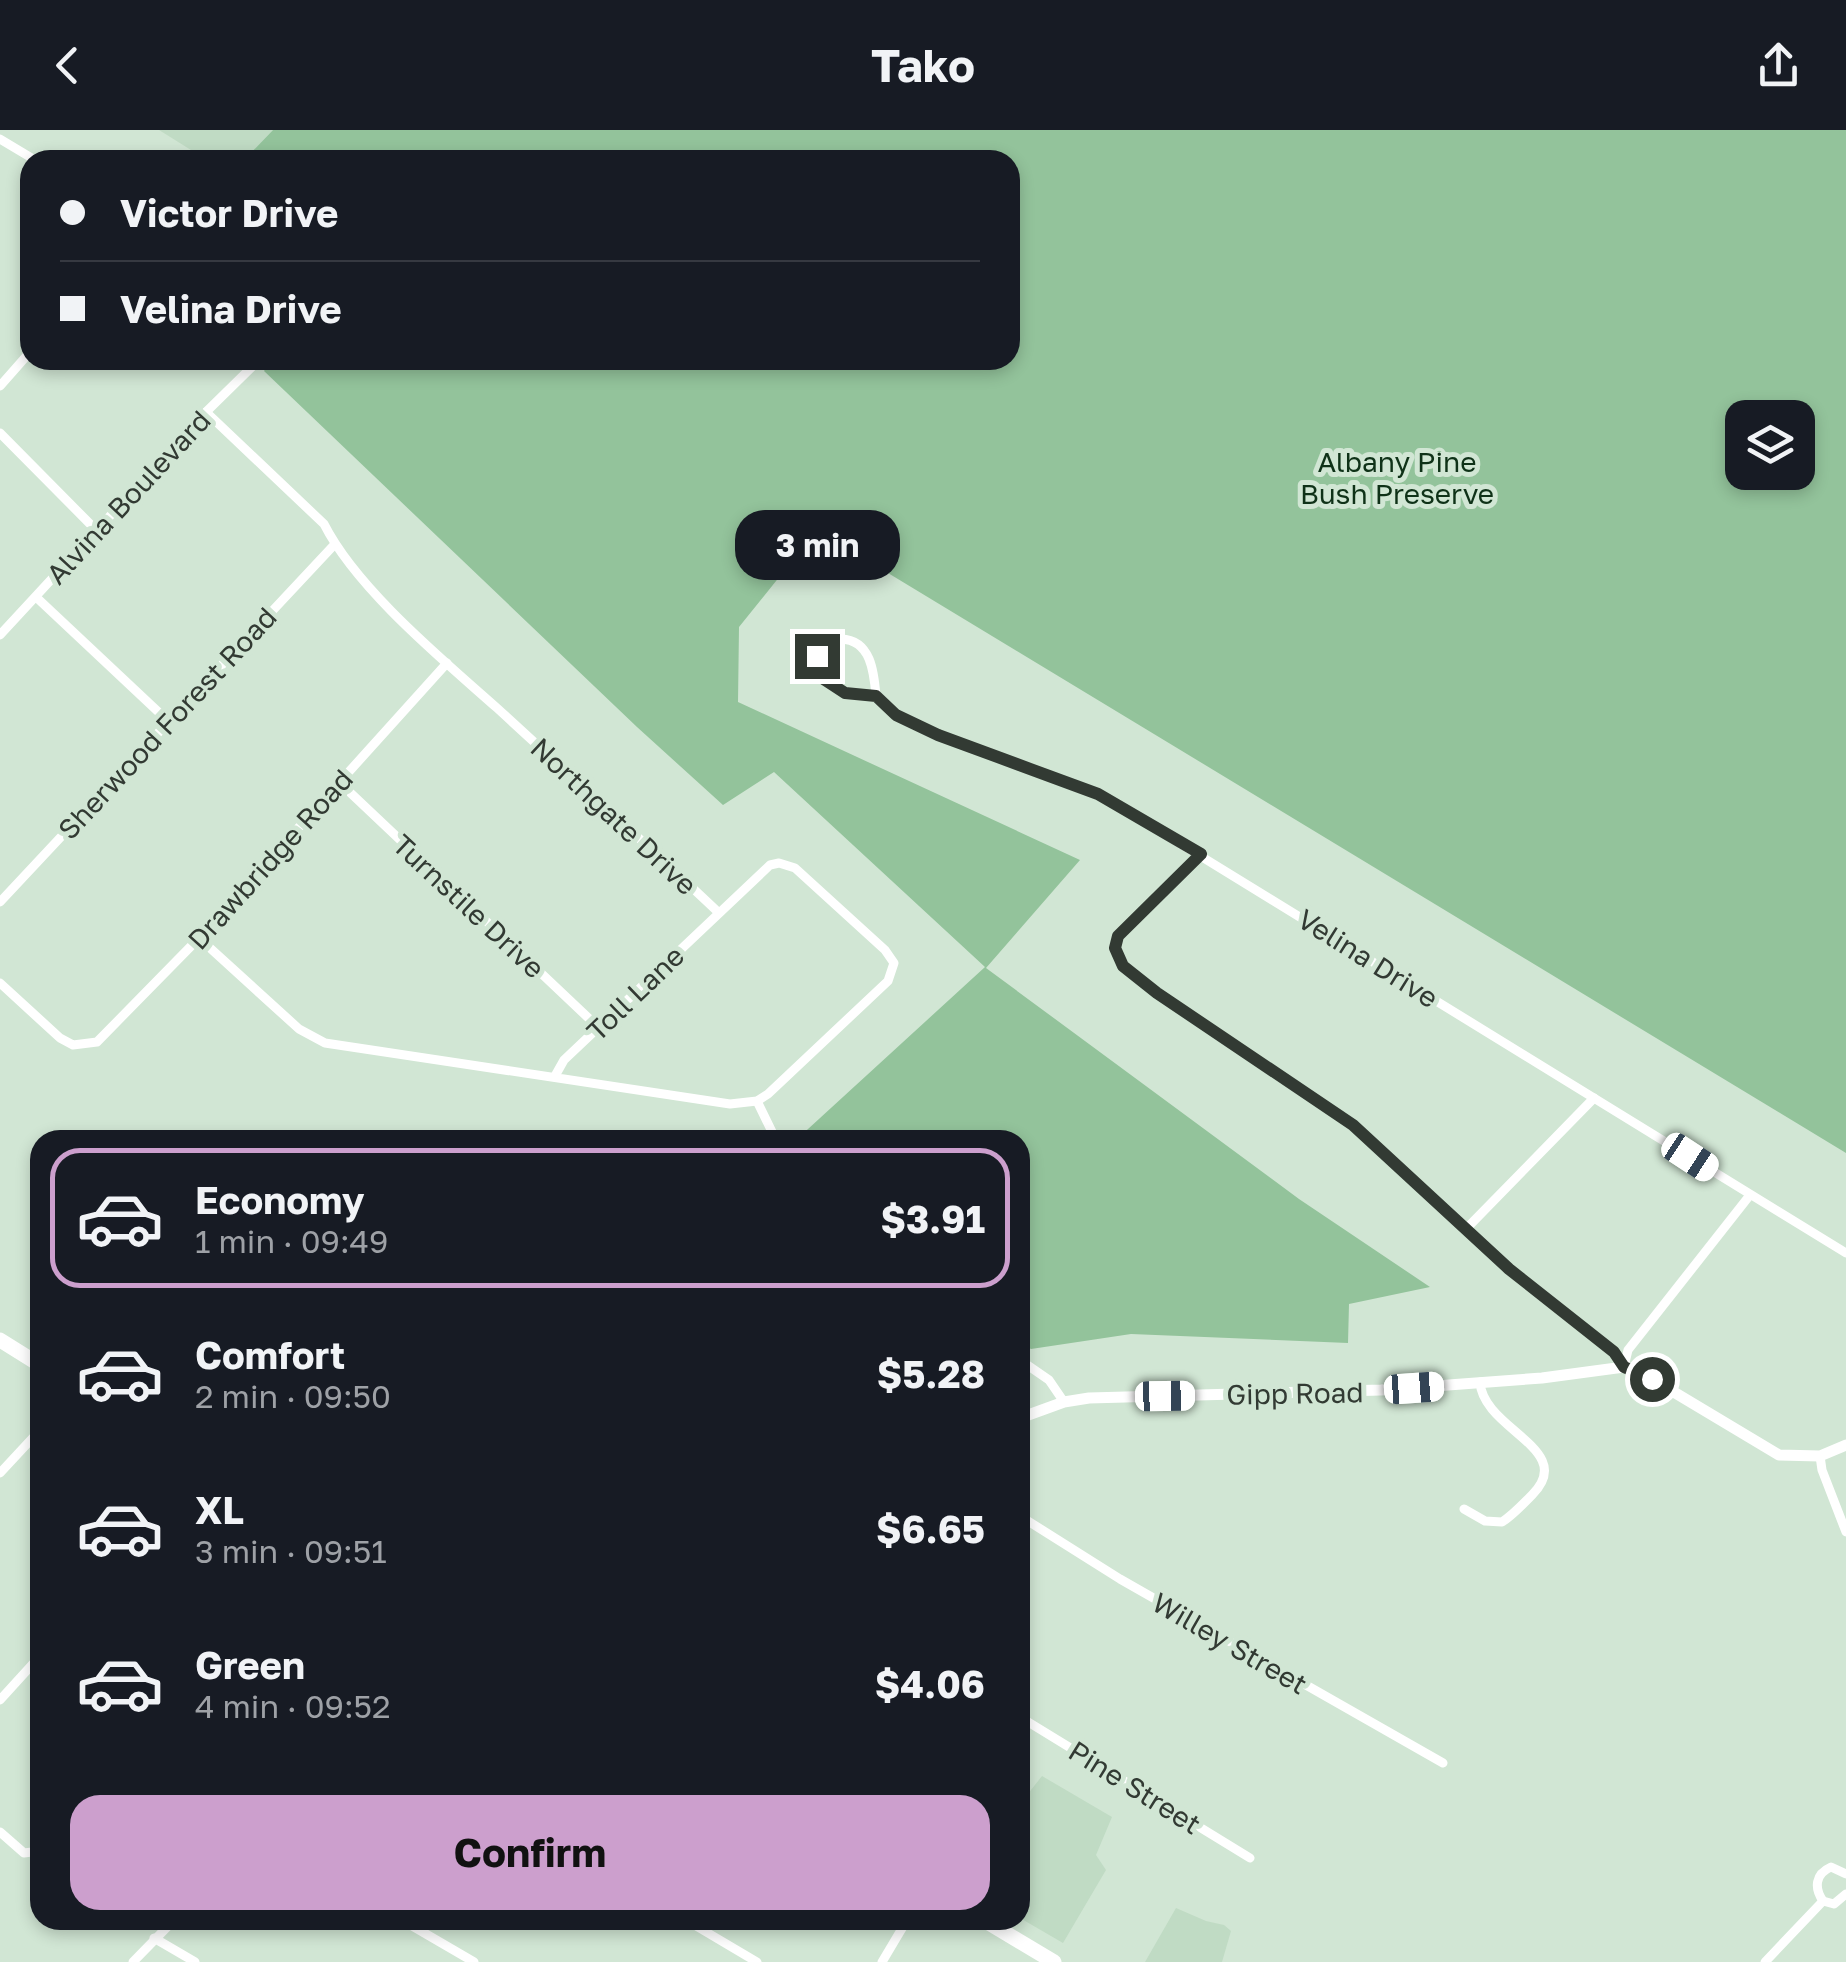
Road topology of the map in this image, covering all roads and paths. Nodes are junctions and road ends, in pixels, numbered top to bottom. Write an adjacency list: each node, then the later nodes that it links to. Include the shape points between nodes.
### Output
1 (20, 363): 3 (street)
2 (248, 370): 4 (street, Alvina Boulevard)
3 (0, 386)
4 (206, 412): 6 (street, Alvina Boulevard); 7 (street, Northgate Drive, via 324,524)
5 (0, 434): 6 (street)
6 (96, 530): 8 (street, Alvina Boulevard)
7 (334, 545): 10 (street, Northgate Drive); 12 (street, Sherwood Forest Road)
8 (36, 597): 9 (street, Alvina Boulevard); 12 (street)
9 (0, 636)
10 (447, 664): 13 (street, Drawbridge Road); 16 (street, Northgate Drive)
11 (876, 696): 11 (street, Velina Drive, via 860,644 841,639 821,648 814,665 822,680 855,696); 14 (street, Velina Drive, via 896,715 938,735 1098,794)
12 (168, 721): 15 (street, Sherwood Forest Road)
13 (340, 783): 17 (street, Drawbridge Road); 19 (street, Turnstile Drive)
14 (1201, 854): 21 (street, Velina Drive); 25 (street, via 1118,936 1119,960 1157,993 1353,1125)
15 (0, 902)
16 (718, 912): 19 (street, Toll Lane); 22 (street, Northgate Drive, via 763,868 787,864 894,963 888,981)
17 (199, 938): 18 (street, Drawbridge Road, via 98,1042 85,1046 60,1038); 20 (street, via 299,1029 326,1044)
18 (0, 983)
19 (600, 1028): 20 (street, Toll Lane)
20 (555, 1076): 22 (street, via 720,1103)
21 (1594, 1098): 24 (street, Velina Drive); 25 (street)
22 (758, 1101): 23 (street)
23 (771, 1130)
24 (1750, 1196): 26 (street, Velina Drive); 30 (street, via 1628,1350)
25 (1466, 1230): 30 (street)
26 (1846, 1253)
27 (0, 1340): 28 (main road)
28 (30, 1360)
29 (1030, 1367): 32 (street)
30 (1624, 1367): 31 (street, Gipp Road); 36 (street, via 1768,1450)
31 (1480, 1382): 32 (street, Gipp Road); 38 (street, via 1484,1402 1543,1458 1547,1475 1502,1522 1486,1522)
32 (1064, 1402): 33 (street, Gipp Road)
33 (1030, 1414)
34 (30, 1441): 37 (street)
35 (1846, 1446): 36 (street)
36 (1820, 1456): 40 (street)
37 (0, 1474)
38 (1464, 1509)
39 (1030, 1522): 44 (street, Willey Street)
40 (1846, 1532)
41 (30, 1667): 42 (street)
42 (0, 1700)
43 (1030, 1722): 47 (street, Pine Street)
44 (1443, 1764)
45 (0, 1832): 46 (street)
46 (30, 1854)
47 (1250, 1858)
48 (1846, 1874): 50 (street, via 1831,1866 1821,1873 1818,1893)
49 (1846, 1894): 50 (street, via 1834,1904)
50 (1824, 1901): 63 (street)
51 (163, 1930): 56 (street)
52 (419, 1930): 59 (street)
53 (703, 1930): 60 (street)
54 (901, 1930): 61 (street)
55 (1001, 1930): 62 (main road)
56 (154, 1938): 57 (street); 58 (street)
57 (134, 1962)
58 (195, 1962)
59 (474, 1962)
60 (756, 1962)
61 (882, 1962)
62 (1054, 1962)
63 (1765, 1962)

